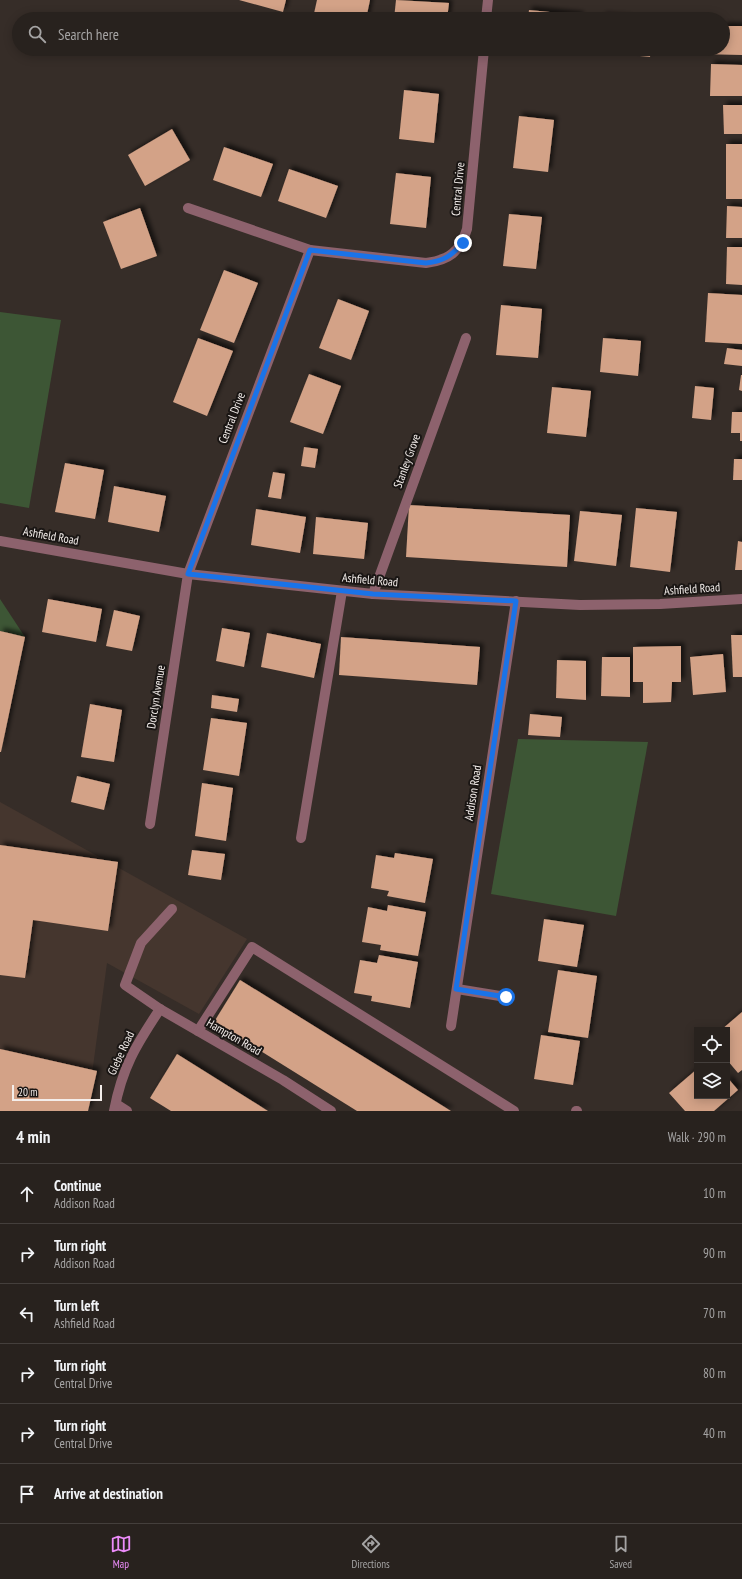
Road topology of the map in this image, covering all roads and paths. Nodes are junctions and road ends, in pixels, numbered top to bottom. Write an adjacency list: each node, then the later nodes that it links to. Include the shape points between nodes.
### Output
1 (488, 0): 2 (street)
2 (487, 12)
3 (483, 56): 5 (street, Central Drive, via 467,229 463,243 453,254 440,261 426,263)
4 (188, 208): 5 (street, Central Drive)
5 (310, 250): 8 (street, Central Drive)
6 (466, 338): 10 (street, Stanley Grove)
7 (0, 541): 8 (street, Ashfield Road)
8 (188, 574): 9 (street, Ashfield Road); 13 (street, Dorclyn Avenue)
9 (342, 590): 10 (street, Ashfield Road); 14 (street)
10 (373, 594): 12 (street, Ashfield Road)
11 (742, 599): 12 (street, Ashfield Road, via 580,605)
12 (516, 601): 16 (street, Addison Road)
13 (150, 824)
14 (301, 838)
15 (172, 909): 18 (street, Hampton Road, via 141,943 125,985)
16 (456, 989): 17 (street); 19 (street, Addison Road)
17 (506, 997)
18 (160, 1009): 20 (street, Hampton Road); 21 (street, Glebe Road, via 135,1046 122,1076)
19 (451, 1026)
20 (198, 1031): 23 (street, Hampton Road); 24 (street, via 252,947)
21 (115, 1107): 22 (street)
22 (127, 1111)
23 (331, 1111)
24 (514, 1111)

